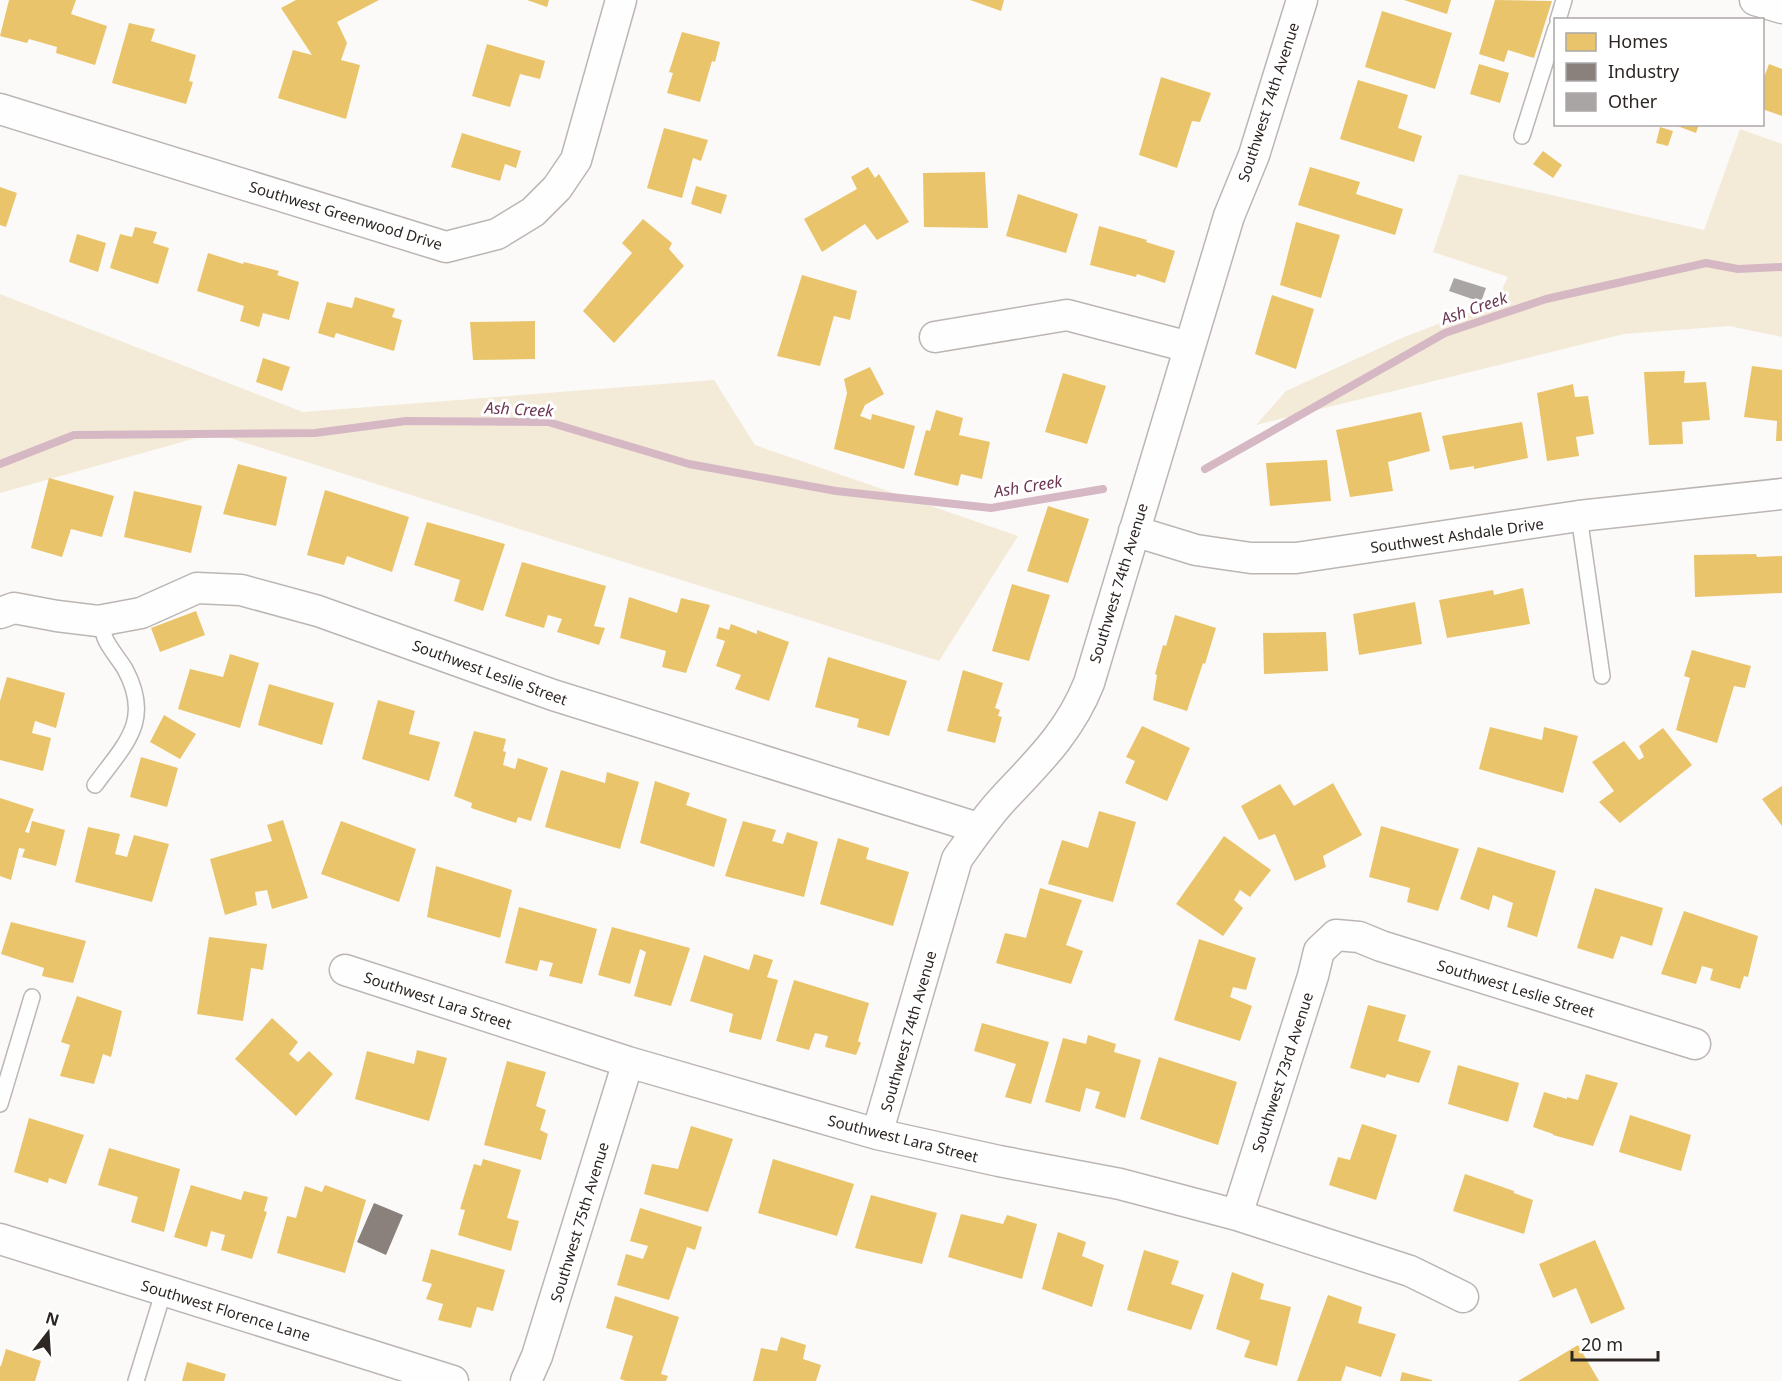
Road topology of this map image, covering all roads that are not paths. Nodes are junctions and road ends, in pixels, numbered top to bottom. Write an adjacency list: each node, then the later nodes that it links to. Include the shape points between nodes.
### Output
1 (621, 0): 8 (street, Southwest Greenwood Drive, via 576,160 557,188 533,212 497,234 446,247)
2 (1302, 0): 11 (street, Southwest 74th Avenue)
3 (1564, 0): 6 (lane)
4 (1755, 0): 5 (street)
5 (1782, 8)
6 (1559, 18)
7 (1554, 34): 9 (lane)
8 (0, 109)
9 (1522, 136)
10 (934, 337): 11 (street, via 1068,315)
11 (1188, 347): 14 (street, Southwest 74th Avenue)
12 (1782, 494): 13 (street, Southwest Ashdale Drive)
13 (1579, 516): 14 (street, Southwest Ashdale Drive, via 1296,558 1251,558 1196,550); 17 (lane)
14 (1134, 531): 19 (street, Southwest 74th Avenue, via 1079,707 1050,748)
15 (0, 613): 16 (street, Southwest Leslie Street, via 14,608)
16 (100, 620): 18 (lane, via 106,640 134,687 138,712 124,745); 19 (street, Southwest Leslie Street, via 141,614 196,588 241,590 318,611 552,695)
17 (1602, 676)
18 (95, 785)
19 (978, 828): 26 (street, Southwest 74th Avenue, via 957,859)
20 (1336, 935): 23 (street, Southwest Leslie Street, via 1359,936); 27 (street, Southwest 73rd Avenue, via 1319,951)
21 (345, 970): 24 (street, Southwest Lara Street)
22 (33, 997): 25 (lane)
23 (1695, 1044)
24 (628, 1062): 26 (street, Southwest Lara Street); 34 (street, Southwest 75th Avenue)
25 (0, 1104)
26 (877, 1134): 27 (street, Southwest Lara Street, via 1120,1184)
27 (1237, 1215): 30 (street, Southwest Lara Street, via 1410,1271)
28 (0, 1239): 29 (street, Southwest Florence Lane)
29 (164, 1290): 31 (street, Southwest Florence Lane); 32 (lane)
30 (1463, 1297)
31 (402, 1373): 33 (street, Southwest Florence Lane)
32 (136, 1381)
33 (453, 1381)
34 (526, 1381)

